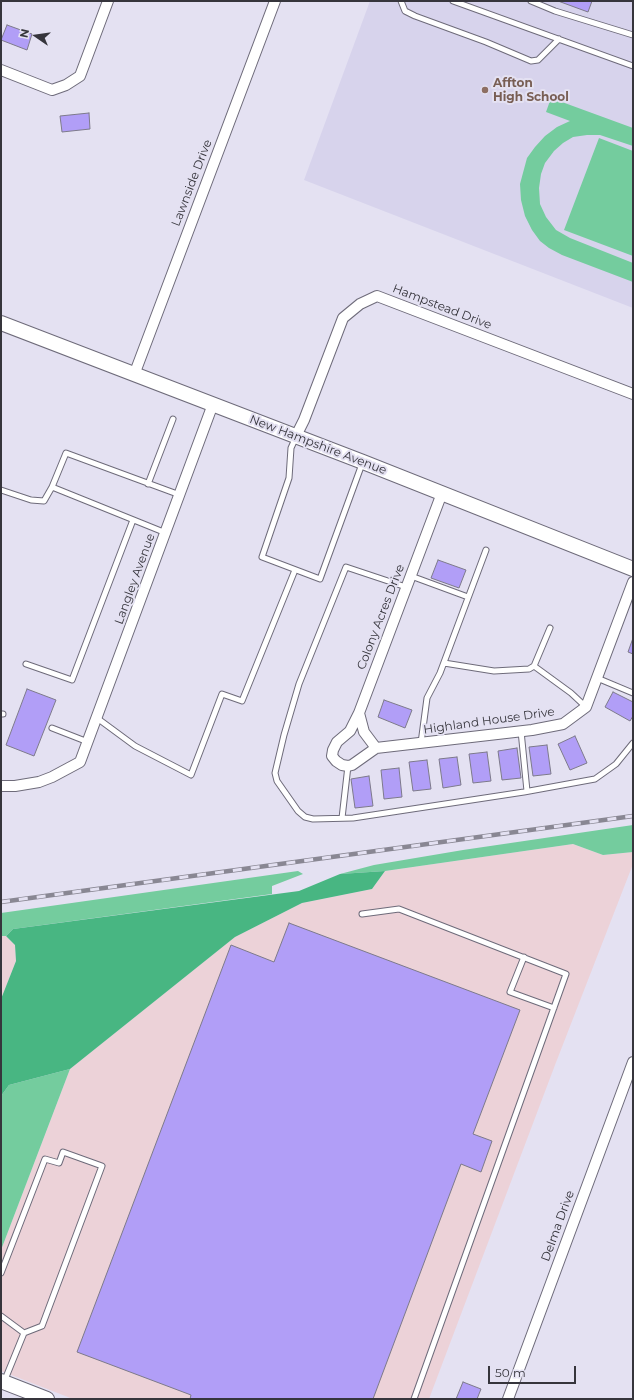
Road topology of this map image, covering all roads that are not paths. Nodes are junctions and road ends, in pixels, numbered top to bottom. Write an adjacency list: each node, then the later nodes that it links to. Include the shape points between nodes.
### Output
1 (108, 1): 9 (street, via 80,76 52,90)
2 (275, 1): 11 (street, Lawnside Drive)
3 (401, 1): 7 (lane, via 405,11 415,16 531,61 538,60)
4 (454, 1): 7 (lane)
5 (531, 1): 6 (lane)
6 (633, 35)
7 (559, 39): 8 (lane)
8 (633, 66)
9 (1, 70)
10 (1, 323): 11 (street, New Hampshire Avenue)
11 (134, 375): 13 (street, New Hampshire Avenue)
12 (633, 394): 15 (street, Hampstead Drive, via 377,296 360,304 343,318)
13 (213, 404): 15 (street, New Hampshire Avenue); 21 (street, Langley Avenue)
14 (172, 419): 17 (lane)
15 (296, 436): 16 (street, New Hampshire Avenue); 26 (lane, via 291,448 288,478 262,557)
16 (363, 462): 20 (street, New Hampshire Avenue); 26 (lane, via 320,579)
17 (148, 484): 18 (lane, via 66,453); 21 (lane)
18 (52, 487): 19 (lane, via 44,501 31,500); 22 (lane)
19 (1, 490)
20 (442, 492): 25 (street, New Hampshire Avenue); 27 (street, Colony Acres Drive)
21 (180, 496): 23 (street, Langley Avenue)
22 (133, 520): 23 (lane); 33 (lane, via 72,680)
23 (166, 533): 39 (street, Langley Avenue)
24 (486, 550): 30 (lane)
25 (633, 569)
26 (295, 570): 39 (lane, via 242,701 222,694 191,775 135,746)
27 (411, 576): 29 (street, Colony Acres Drive); 30 (lane)
28 (633, 582): 35 (street)
29 (406, 587): 38 (street, Colony Acres Drive); 49 (lane, via 346,567 299,684 284,735 275,773 277,781 305,817 313,820)
30 (468, 597): 32 (lane)
31 (550, 628): 34 (lane)
32 (444, 663): 34 (lane, via 494,671 529,669); 43 (lane, via 427,698)
33 (26, 664)
34 (534, 666): 37 (lane)
35 (597, 678): 36 (lane); 37 (street)
36 (633, 693)
37 (586, 707): 41 (street, Highland House Drive, via 563,724)
38 (359, 713): 45 (street, via 364,732); 46 (street, Colony Acres Drive, via 350,731 337,742 333,750 332,756 336,761)
39 (97, 718): 42 (street, Langley Avenue)
40 (52, 728): 42 (lane)
41 (522, 731): 43 (street, Highland House Drive); 48 (lane)
42 (88, 742): 47 (street, Langley Avenue, via 80,762 52,777 39,782)
43 (421, 743): 45 (street, Highland House Drive)
44 (633, 743): 48 (lane, via 616,764 595,779)
45 (376, 748): 46 (street)
46 (348, 766): 49 (lane)
47 (1, 786)
48 (527, 791): 49 (lane)
49 (342, 818)
50 (362, 914): 51 (lane, via 399,909)
51 (524, 957): 52 (lane, via 566,974); 52 (lane, via 510,992)
52 (554, 1008): 59 (lane)
53 (633, 1062): 60 (street, Delma Drive)
54 (1, 1273): 56 (lane, via 45,1159 59,1163 63,1152 102,1166 42,1326)
55 (1, 1316): 56 (lane)
56 (24, 1333): 57 (lane)
57 (2, 1382): 58 (street)
58 (47, 1399)
59 (414, 1399)
60 (508, 1399)

